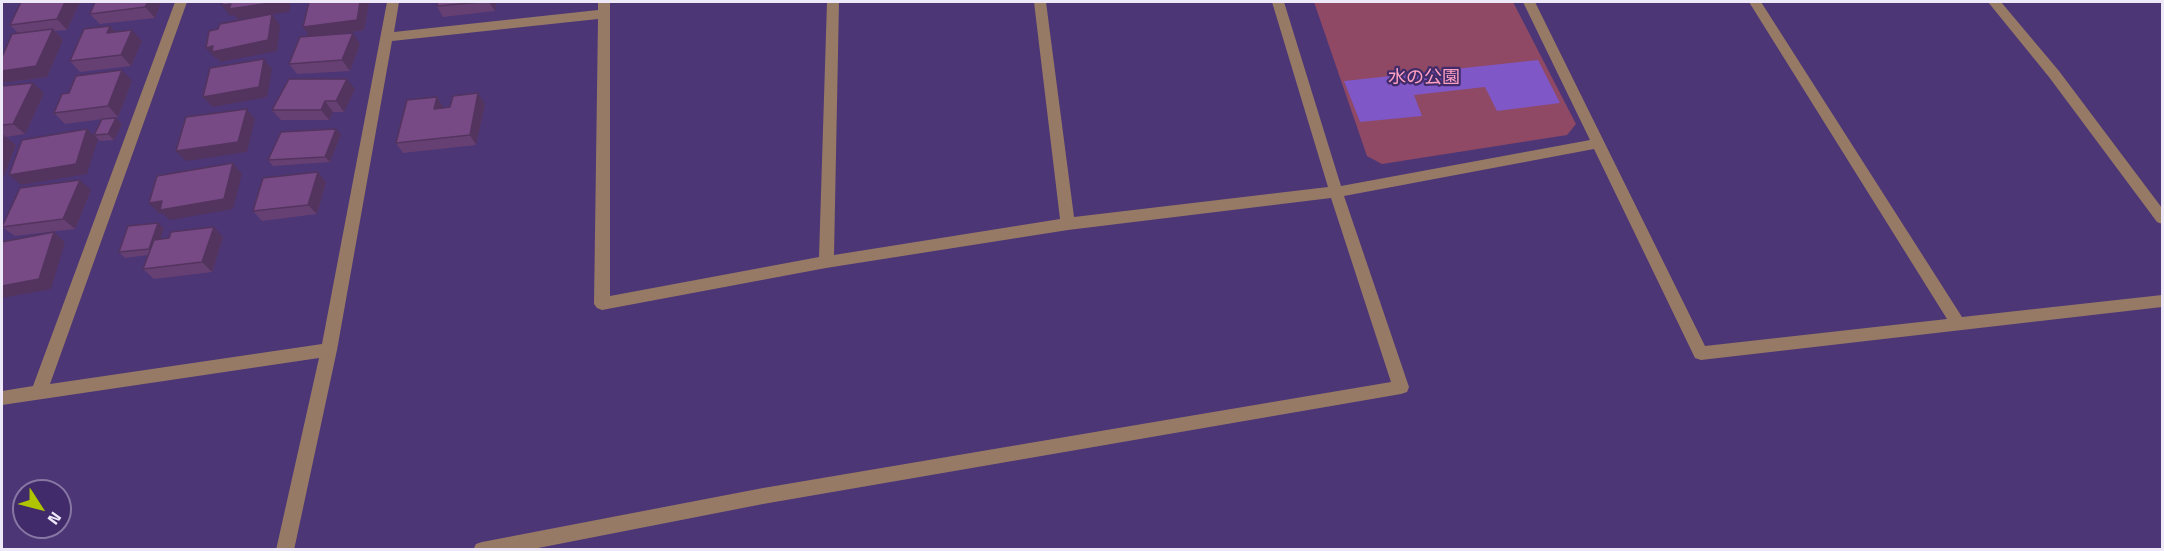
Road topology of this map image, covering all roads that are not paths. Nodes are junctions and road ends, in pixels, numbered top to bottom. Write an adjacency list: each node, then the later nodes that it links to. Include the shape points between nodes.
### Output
1 (181, 2): 19 (street)
2 (393, 2): 10 (street)
3 (833, 2): 15 (street)
4 (1040, 2): 14 (street)
5 (1278, 2): 12 (street)
6 (1529, 2): 11 (street)
7 (1755, 2): 17 (street)
8 (1994, 2): 13 (street)
9 (603, 8): 10 (street); 15 (street, via 602,304)
10 (386, 37): 18 (street)
11 (1600, 143): 12 (street); 17 (street, via 1701,353)
12 (1336, 192): 14 (street); 22 (street, via 1401,387 775,494)
13 (2163, 218)
14 (1068, 224): 15 (street)
15 (826, 262)
16 (2163, 301): 17 (street)
17 (1957, 322)
18 (329, 350): 19 (street); 21 (street)
19 (39, 393): 20 (street)
20 (2, 398)
21 (285, 549)
22 (482, 549)

